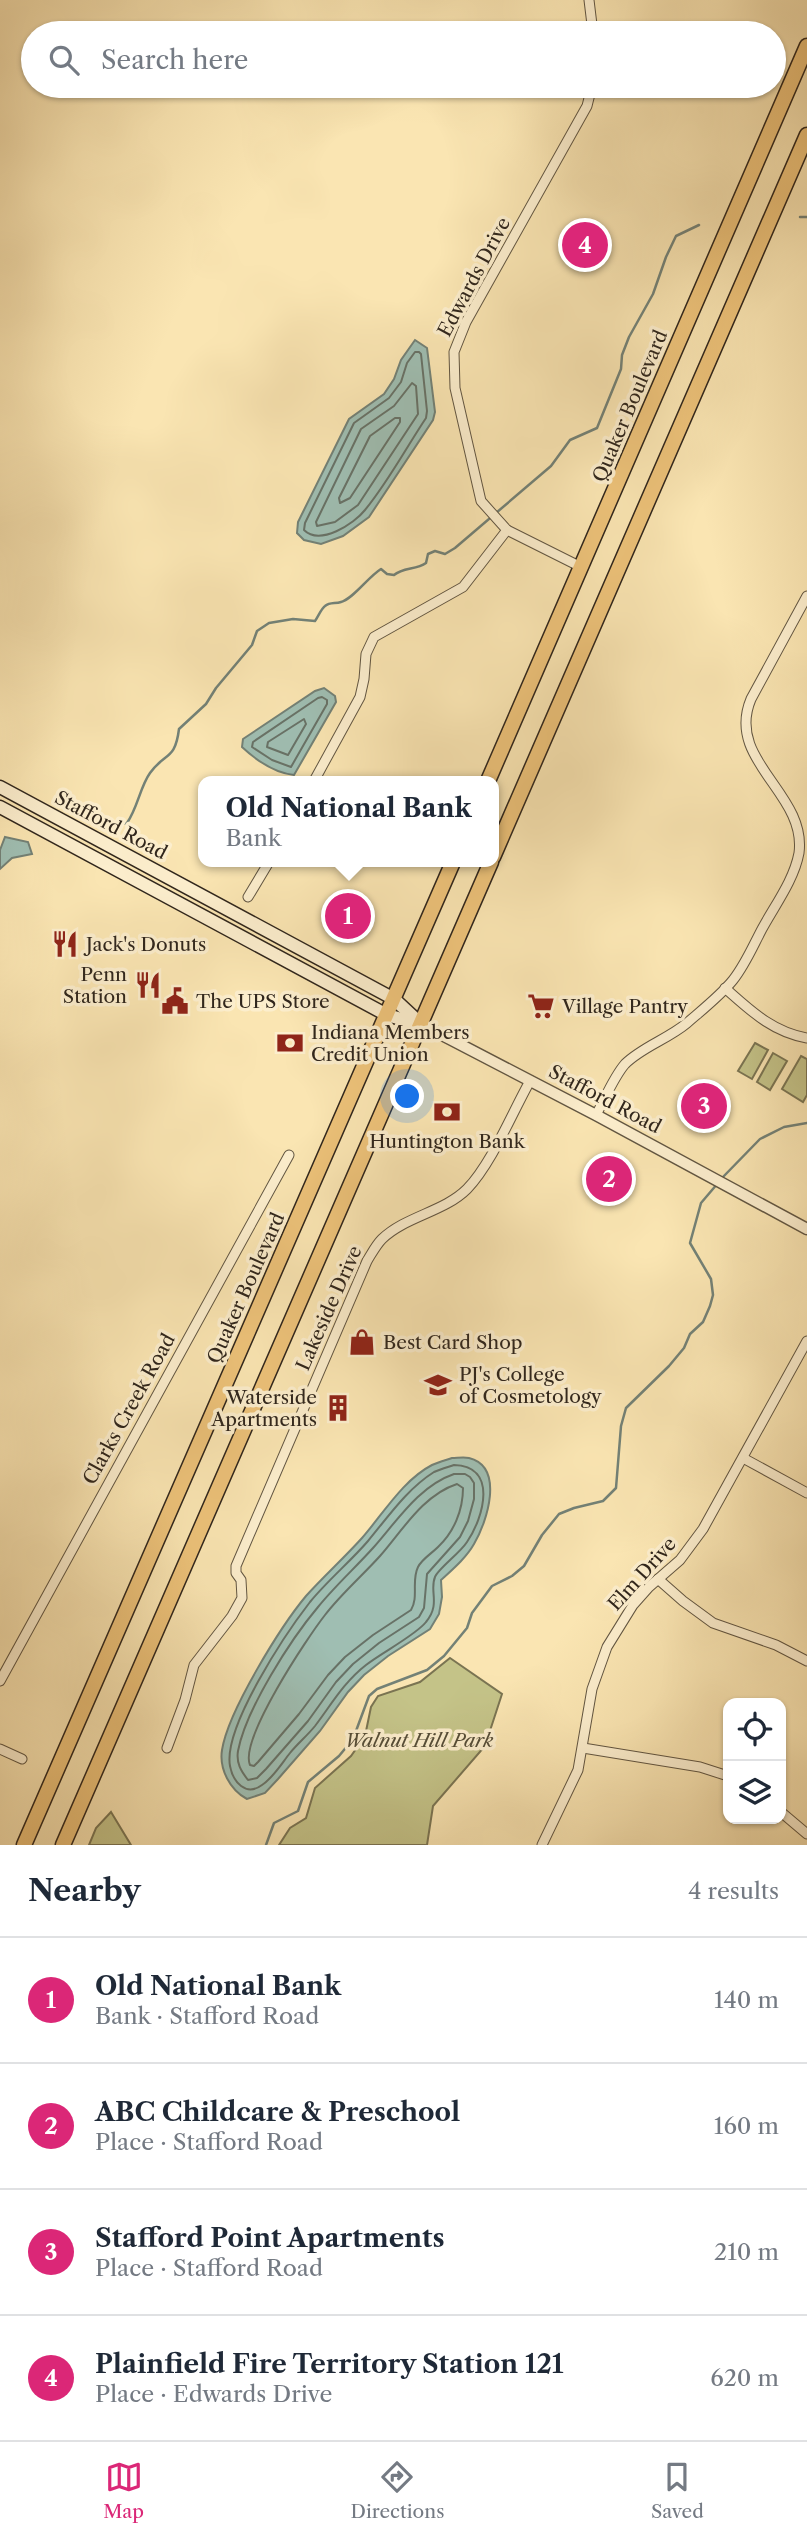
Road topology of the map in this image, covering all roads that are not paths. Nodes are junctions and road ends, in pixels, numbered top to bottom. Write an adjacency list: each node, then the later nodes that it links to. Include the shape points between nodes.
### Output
1 (589, 0): 2 (street)
2 (592, 21)
3 (807, 46): 4 (main road, Quaker Boulevard)
4 (786, 94)
5 (589, 98): 8 (street, Edwards Drive, via 454,352 454,387 481,501)
6 (784, 98): 9 (main road, Quaker Boulevard)
7 (807, 135): 15 (main road)
8 (504, 527): 9 (street, Edwards Drive); 11 (street, via 463,587 374,637 366,654 360,697)
9 (581, 567): 12 (main road, Quaker Boulevard)
10 (807, 596): 20 (street, via 746,709 757,760 795,814 801,834 799,855 740,970)
11 (317, 776)
12 (490, 776)
13 (0, 787): 21 (main road, Stafford Road)
14 (0, 807): 22 (main road, Stafford Road)
15 (499, 843)
16 (266, 867): 19 (street)
17 (451, 867): 21 (main road, Quaker Boulevard)
18 (489, 867): 23 (main road)
19 (248, 897)
20 (725, 988): 24 (street, via 772,1026); 26 (street, via 685,1025 625,1064)
21 (394, 999): 22 (main road, Quaker Boulevard); 23 (main road, Stafford Road)
22 (387, 1015): 23 (main road, Stafford Road); 42 (main road, Quaker Boulevard)
23 (421, 1024): 25 (street, Stafford Road); 43 (main road)
24 (807, 1038)
25 (530, 1080): 26 (street, Stafford Road); 35 (street, Lakeside Drive, via 480,1173 465,1190 388,1234 367,1261 236,1566 242,1598 194,1665)
26 (596, 1115): 28 (street, Stafford Road)
27 (289, 1155): 34 (street, Clarks Creek Road)
28 (807, 1229)
29 (807, 1341): 30 (street, Elm Drive)
30 (743, 1458): 31 (street); 32 (street, Elm Drive, via 690,1548)
31 (807, 1493)
32 (658, 1579): 33 (street, via 713,1623); 36 (street, Elm Drive, via 633,1605 607,1647 592,1689)
33 (807, 1661)
34 (0, 1681)
35 (167, 1748)
36 (583, 1748): 39 (street); 44 (street, Elm Drive, via 573,1784)
37 (0, 1749): 38 (street)
38 (22, 1759)
39 (723, 1774)
40 (786, 1816): 41 (street)
41 (807, 1834)
42 (24, 1845)
43 (63, 1845)
44 (542, 1845)

